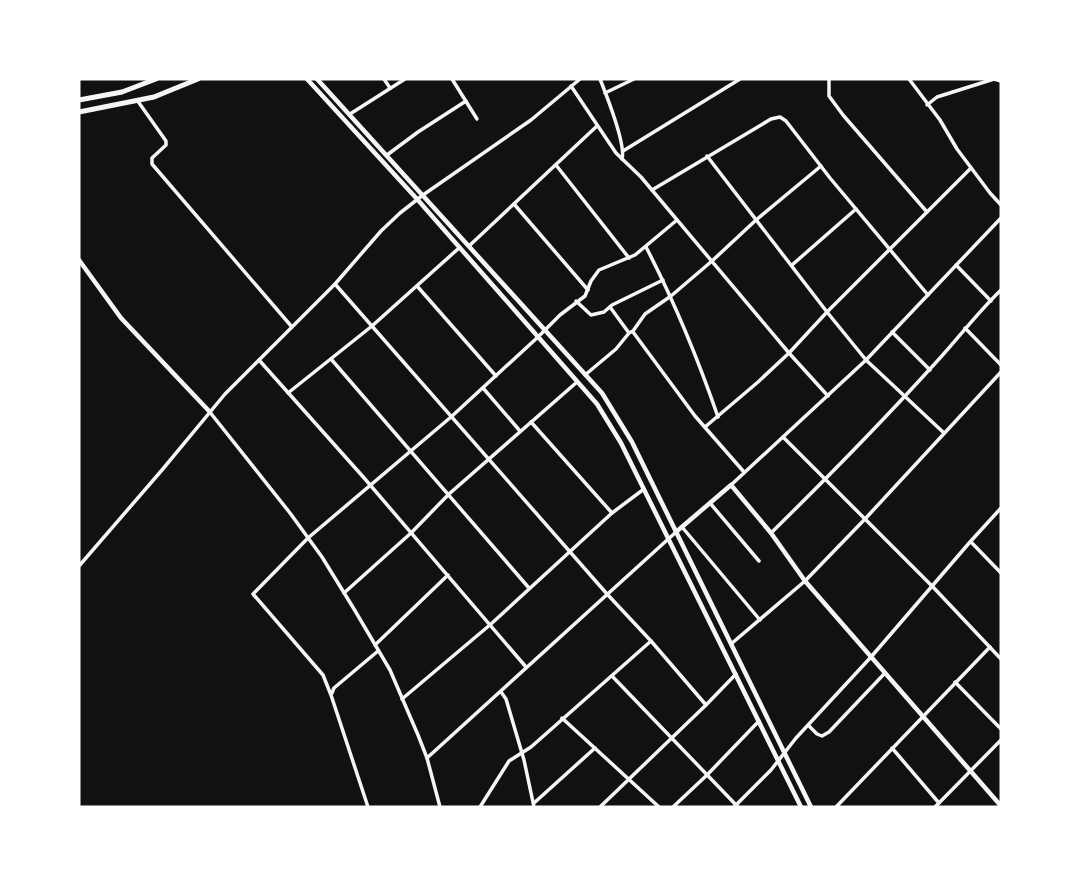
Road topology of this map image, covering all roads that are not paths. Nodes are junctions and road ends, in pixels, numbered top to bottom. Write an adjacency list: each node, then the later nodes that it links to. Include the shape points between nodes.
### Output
1 (156, 79): 19 (highway, via 122,92)
2 (198, 79): 20 (highway)
3 (307, 79): 36 (main road)
4 (317, 79): 24 (main road)
5 (384, 79): 17 (street)
6 (405, 79): 17 (street)
7 (452, 79): 21 (street)
8 (580, 79): 16 (street)
9 (600, 79): 18 (street)
10 (635, 79): 18 (street)
11 (740, 79): 27 (street)
12 (829, 79): 40 (street, via 829,96 843,116)
13 (909, 79): 22 (street)
14 (994, 79): 15 (street); 22 (street, via 937,97)
15 (1001, 80)
16 (571, 86): 26 (street); 35 (street, via 531,120)
17 (390, 88): 24 (street)
18 (605, 93): 27 (street)
19 (79, 100)
20 (137, 100): 23 (highway); 64 (street, via 166,141 152,164)
21 (466, 101): 25 (street); 28 (street)
22 (927, 105): 33 (street)
23 (79, 112)
24 (350, 114): 28 (main road)
25 (477, 119)
26 (597, 126): 30 (street); 31 (street)
27 (622, 151): 30 (street)
28 (387, 155): 35 (main road)
29 (707, 156): 32 (street, via 780,117); 34 (street); 43 (street)
30 (622, 159): 34 (street)
31 (556, 165): 37 (street); 48 (street)
32 (821, 166): 39 (street); 43 (street)
33 (971, 168): 38 (street); 40 (street)
34 (652, 190): 42 (street)
35 (423, 195): 36 (street); 44 (main road)
36 (417, 199): 46 (main road); 54 (street, via 381,230)
37 (514, 204): 44 (street); 56 (street)
38 (1001, 205)
39 (856, 209): 47 (street); 52 (street)
40 (927, 212): 47 (street)
41 (1001, 218): 51 (street)
42 (677, 220): 45 (street); 50 (street)
43 (756, 220): 50 (street); 52 (street)
44 (469, 246): 67 (main road)
45 (646, 247): 48 (street); 53 (street)
46 (459, 248): 55 (street); 70 (main road)
47 (890, 249): 58 (street); 63 (street)
48 (629, 258): 56 (street, via 599,270)
49 (79, 260): 85 (main road, via 121,318)
50 (712, 261): 59 (street); 71 (street)
51 (956, 265): 58 (street); 61 (street)
52 (792, 266): 63 (street)
53 (663, 280): 59 (street); 62 (street)
54 (335, 284): 64 (street); 65 (street)
55 (417, 286): 65 (street); 79 (street)
56 (588, 290): 60 (street)
57 (1001, 290): 61 (street)
58 (928, 295): 69 (street)
59 (671, 296): 68 (street, via 645,313); 87 (street)
60 (576, 301): 62 (street, via 591,315); 67 (street)
61 (991, 301): 66 (street)
62 (610, 307): 68 (street)
63 (827, 312): 71 (street); 74 (street)
64 (292, 327): 73 (street)
65 (372, 327): 72 (street); 86 (street)
66 (965, 328): 75 (street); 76 (street)
67 (544, 330): 70 (street); 78 (main road)
68 (631, 332): 78 (street); 89 (street)
69 (892, 332): 74 (street); 76 (street)
70 (538, 337): 79 (street); 80 (main road)
71 (789, 353): 83 (street); 87 (street)
72 (331, 359): 82 (street); 93 (street)
73 (259, 360): 82 (street); 85 (street)
74 (866, 360): 83 (street); 84 (street)
75 (1001, 365)
76 (930, 370): 84 (street)
77 (1001, 372): 91 (street)
78 (585, 375): 106 (main road, via 602,393 632,442)
79 (496, 376): 81 (street)
80 (578, 383): 88 (street); 99 (main road, via 597,404)
81 (483, 388): 86 (street); 90 (street)
82 (289, 393): 98 (street)
83 (828, 396): 92 (street)
84 (905, 396): 91 (street); 96 (street)
85 (209, 411): 109 (street); 114 (street)
86 (451, 417): 93 (street); 94 (street)
87 (718, 417): 89 (street)
88 (531, 422): 90 (street); 103 (street)
89 (705, 428): 95 (street)
90 (520, 431): 94 (street)
91 (944, 433): 104 (street)
92 (783, 438): 95 (street); 96 (street)
93 (411, 450): 98 (street); 100 (street)
94 (489, 460): 100 (street); 112 (street)
95 (744, 472): 97 (street)
96 (825, 481): 104 (street); 108 (street)
97 (731, 485): 101 (main road); 108 (main road)
98 (371, 486): 107 (street); 109 (street)
99 (644, 489): 103 (street); 110 (main road)
100 (449, 494): 107 (street); 119 (street)
101 (710, 503): 105 (main road); 113 (street)
102 (1001, 508): 111 (street)
103 (612, 513): 112 (street)
104 (865, 519): 117 (street); 118 (street)
105 (682, 527): 106 (main road); 122 (street)
106 (676, 532): 110 (street); 125 (main road)
107 (411, 533): 116 (street); 120 (street)
108 (771, 533): 117 (main road)
109 (308, 538): 120 (street); 137 (street, via 253,594 323,675)
110 (669, 539): 121 (street); 133 (main road)
111 (970, 542): 115 (street); 118 (street)
112 (569, 551): 119 (street); 121 (street)
113 (759, 561)
114 (79, 566)
115 (1001, 573)
116 (448, 575): 123 (street); 126 (street)
117 (805, 580): 122 (street); 129 (main road)
118 (933, 587): 127 (street); 129 (street)
119 (529, 588): 123 (street)
120 (344, 593): 126 (street)
121 (607, 594): 124 (street); 131 (street)
122 (760, 620): 125 (street)
123 (491, 624): 131 (street); 138 (street)
124 (651, 641): 134 (street); 139 (street)
125 (731, 644): 149 (main road)
126 (375, 645): 128 (street)
127 (990, 647): 130 (street); 135 (street)
128 (379, 651): 137 (street); 138 (street)
129 (871, 657): 132 (main road); 143 (street)
130 (1001, 659)
131 (526, 667): 136 (street)
132 (885, 673): 140 (main road); 143 (street, via 829,732 822,736)
133 (736, 674): 139 (street); 142 (main road)
134 (612, 676): 141 (street); 145 (street)
135 (955, 682): 140 (street); 144 (street)
136 (501, 691): 150 (street); 151 (street)
137 (331, 695): 159 (street)
138 (402, 699): 151 (street)
139 (706, 705): 145 (street)
140 (923, 715): 148 (street); 153 (main road)
141 (562, 718): 147 (street); 150 (street)
142 (759, 721): 152 (main road); 154 (street)
143 (808, 725): 149 (street)
144 (1001, 729)
145 (672, 738): 154 (street); 155 (street)
146 (1001, 740): 153 (street)
147 (595, 748): 155 (street); 157 (street)
148 (892, 748): 156 (street); 168 (street)
149 (784, 752): 152 (street); 167 (main road)
150 (522, 754): 157 (street); 161 (street, via 509,761)
151 (427, 758): 160 (street)
152 (778, 760): 165 (street); 166 (main road)
153 (971, 771): 156 (street); 158 (main road)
154 (708, 775): 164 (street); 165 (street)
155 (629, 779): 162 (street); 163 (street)
156 (940, 803): 169 (street)
157 (534, 806)
158 (1001, 806)
159 (368, 807)
160 (440, 807)
161 (480, 807)
162 (600, 807)
163 (659, 807)
164 (673, 807)
165 (736, 807)
166 (801, 807)
167 (811, 807)
168 (836, 807)
169 (935, 807)

